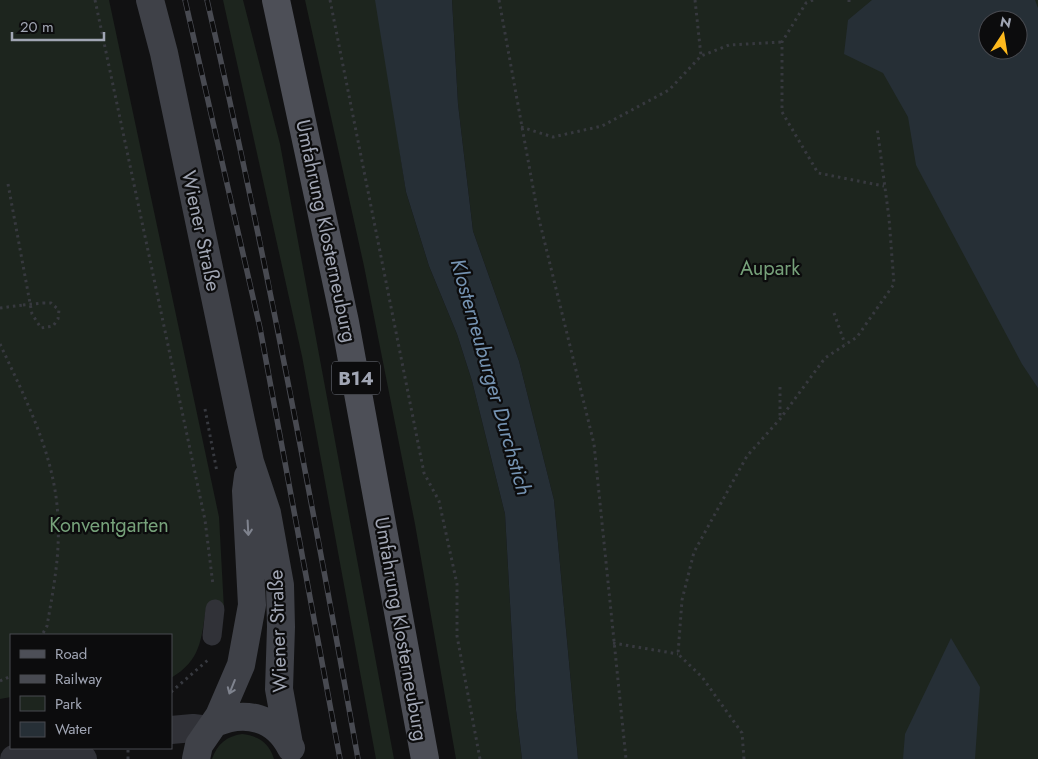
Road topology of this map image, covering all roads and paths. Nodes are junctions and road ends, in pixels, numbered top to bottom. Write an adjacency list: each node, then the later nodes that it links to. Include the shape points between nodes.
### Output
1 (95, 0): 23 (path, via 205,520)
2 (150, 0): 21 (street, Wiener Straße)
3 (276, 0): 37 (main road, Umfahrung Klosterneuburg / B14, via 345,322)
4 (330, 0): 38 (path, via 424,473 439,501 457,584 456,636)
5 (499, 0): 10 (path)
6 (695, 0): 9 (path)
7 (813, 0): 8 (path, via 806,3)
8 (782, 42): 9 (path, via 729,45); 13 (path, via 782,112 818,174)
9 (701, 56): 10 (path, via 669,90 602,126 553,137)
10 (522, 127): 26 (path, via 538,215 594,444)
11 (877, 127): 13 (path)
12 (8, 184): 14 (path, bridge, via 32,314 41,328 54,326 59,310 51,303 43,303 23,305)
13 (884, 186): 17 (path, via 894,284 857,337)
14 (0, 308)
15 (834, 313): 17 (path)
16 (0, 344): 24 (path, via 30,407 50,461 57,509 58,559 47,626)
17 (845, 344): 20 (path, via 825,358)
18 (780, 387): 20 (path)
19 (204, 404): 22 (path)
20 (780, 419): 27 (path, via 747,456 694,552 682,600)
21 (250, 462): 29 (street, Wiener Straße, one-way to 29, via 246,491 252,606 241,665); 31 (street, Wiener Straße, via 267,512 280,585 279,689)
22 (219, 482)
23 (215, 609): 25 (lane)
24 (43, 634)
25 (212, 636): 28 (path, via 207,661)
26 (613, 643): 27 (path); 39 (path)
27 (678, 654): 40 (path, via 702,677 742,733)
28 (172, 691)
29 (212, 727): 30 (street); 31 (street, Wiener Straße, via 234,716 255,717 275,726); 36 (street, Wiener Straße, via 199,745)
30 (172, 730)
31 (292, 751)
32 (75, 754): 35 (street)
33 (0, 758): 34 (street)
34 (6, 759)
35 (14, 759)
36 (196, 759)
37 (425, 759)
38 (480, 759)
39 (626, 759)
40 (744, 759)

